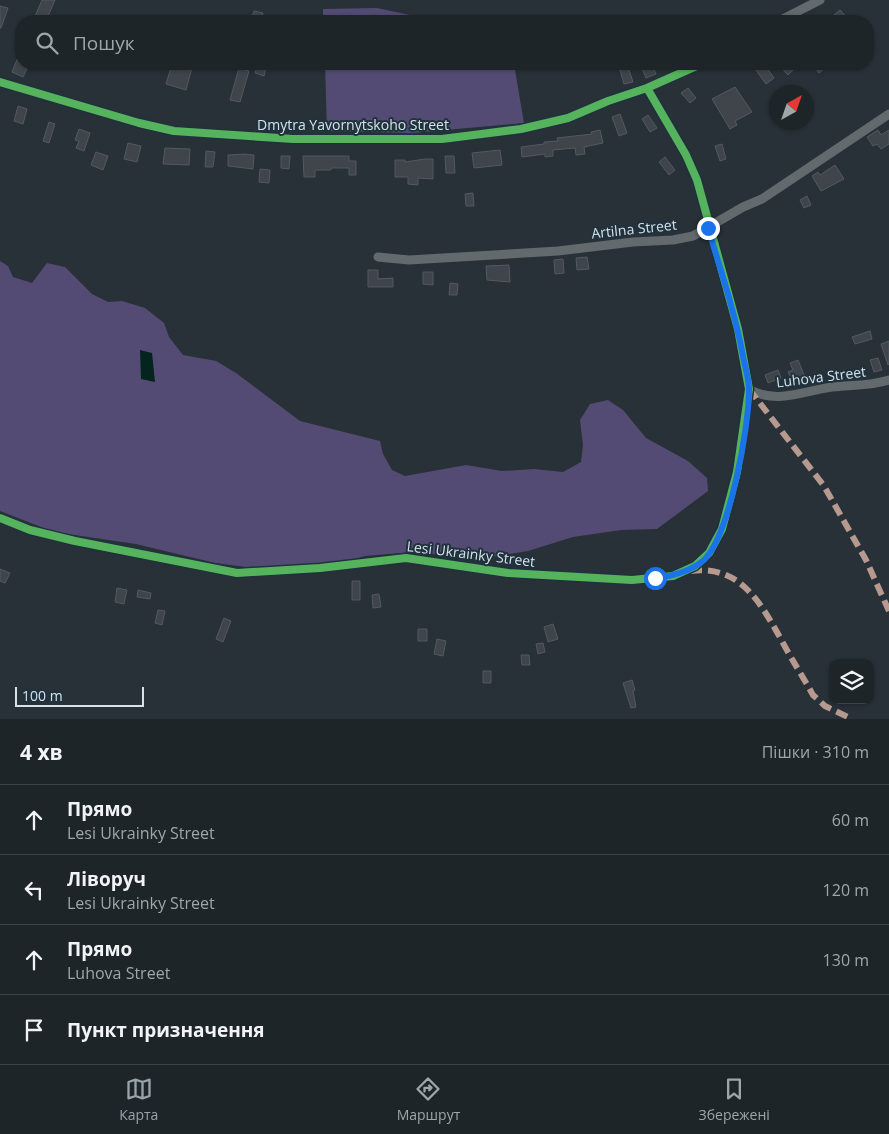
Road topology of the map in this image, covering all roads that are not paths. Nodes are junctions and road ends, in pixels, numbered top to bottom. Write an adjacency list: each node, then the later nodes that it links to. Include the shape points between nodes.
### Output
1 (820, 0): 2 (street)
2 (791, 15)
3 (687, 70): 5 (street, Dmytra Yavornytskoho Street)
4 (0, 82): 5 (street, Dmytra Yavornytskoho Street, via 139,123 174,130 293,139 365,140 442,139 521,129 568,118)
5 (647, 88): 7 (street, via 686,155)
6 (889, 114): 7 (street, Artilna Street, via 762,199 743,206)
7 (708, 228): 8 (street, Artilna Street, via 693,236 673,240 558,251 409,260); 10 (street, via 738,329)
8 (378, 257)
9 (889, 380): 10 (street, Luhova Street, via 786,397 760,396)
10 (749, 389): 11 (street, Lesi Ukrainky Street, via 737,472 722,529 703,560 674,576 632,580 508,573 406,558 237,573 75,541 30,530)
11 (0, 518)

